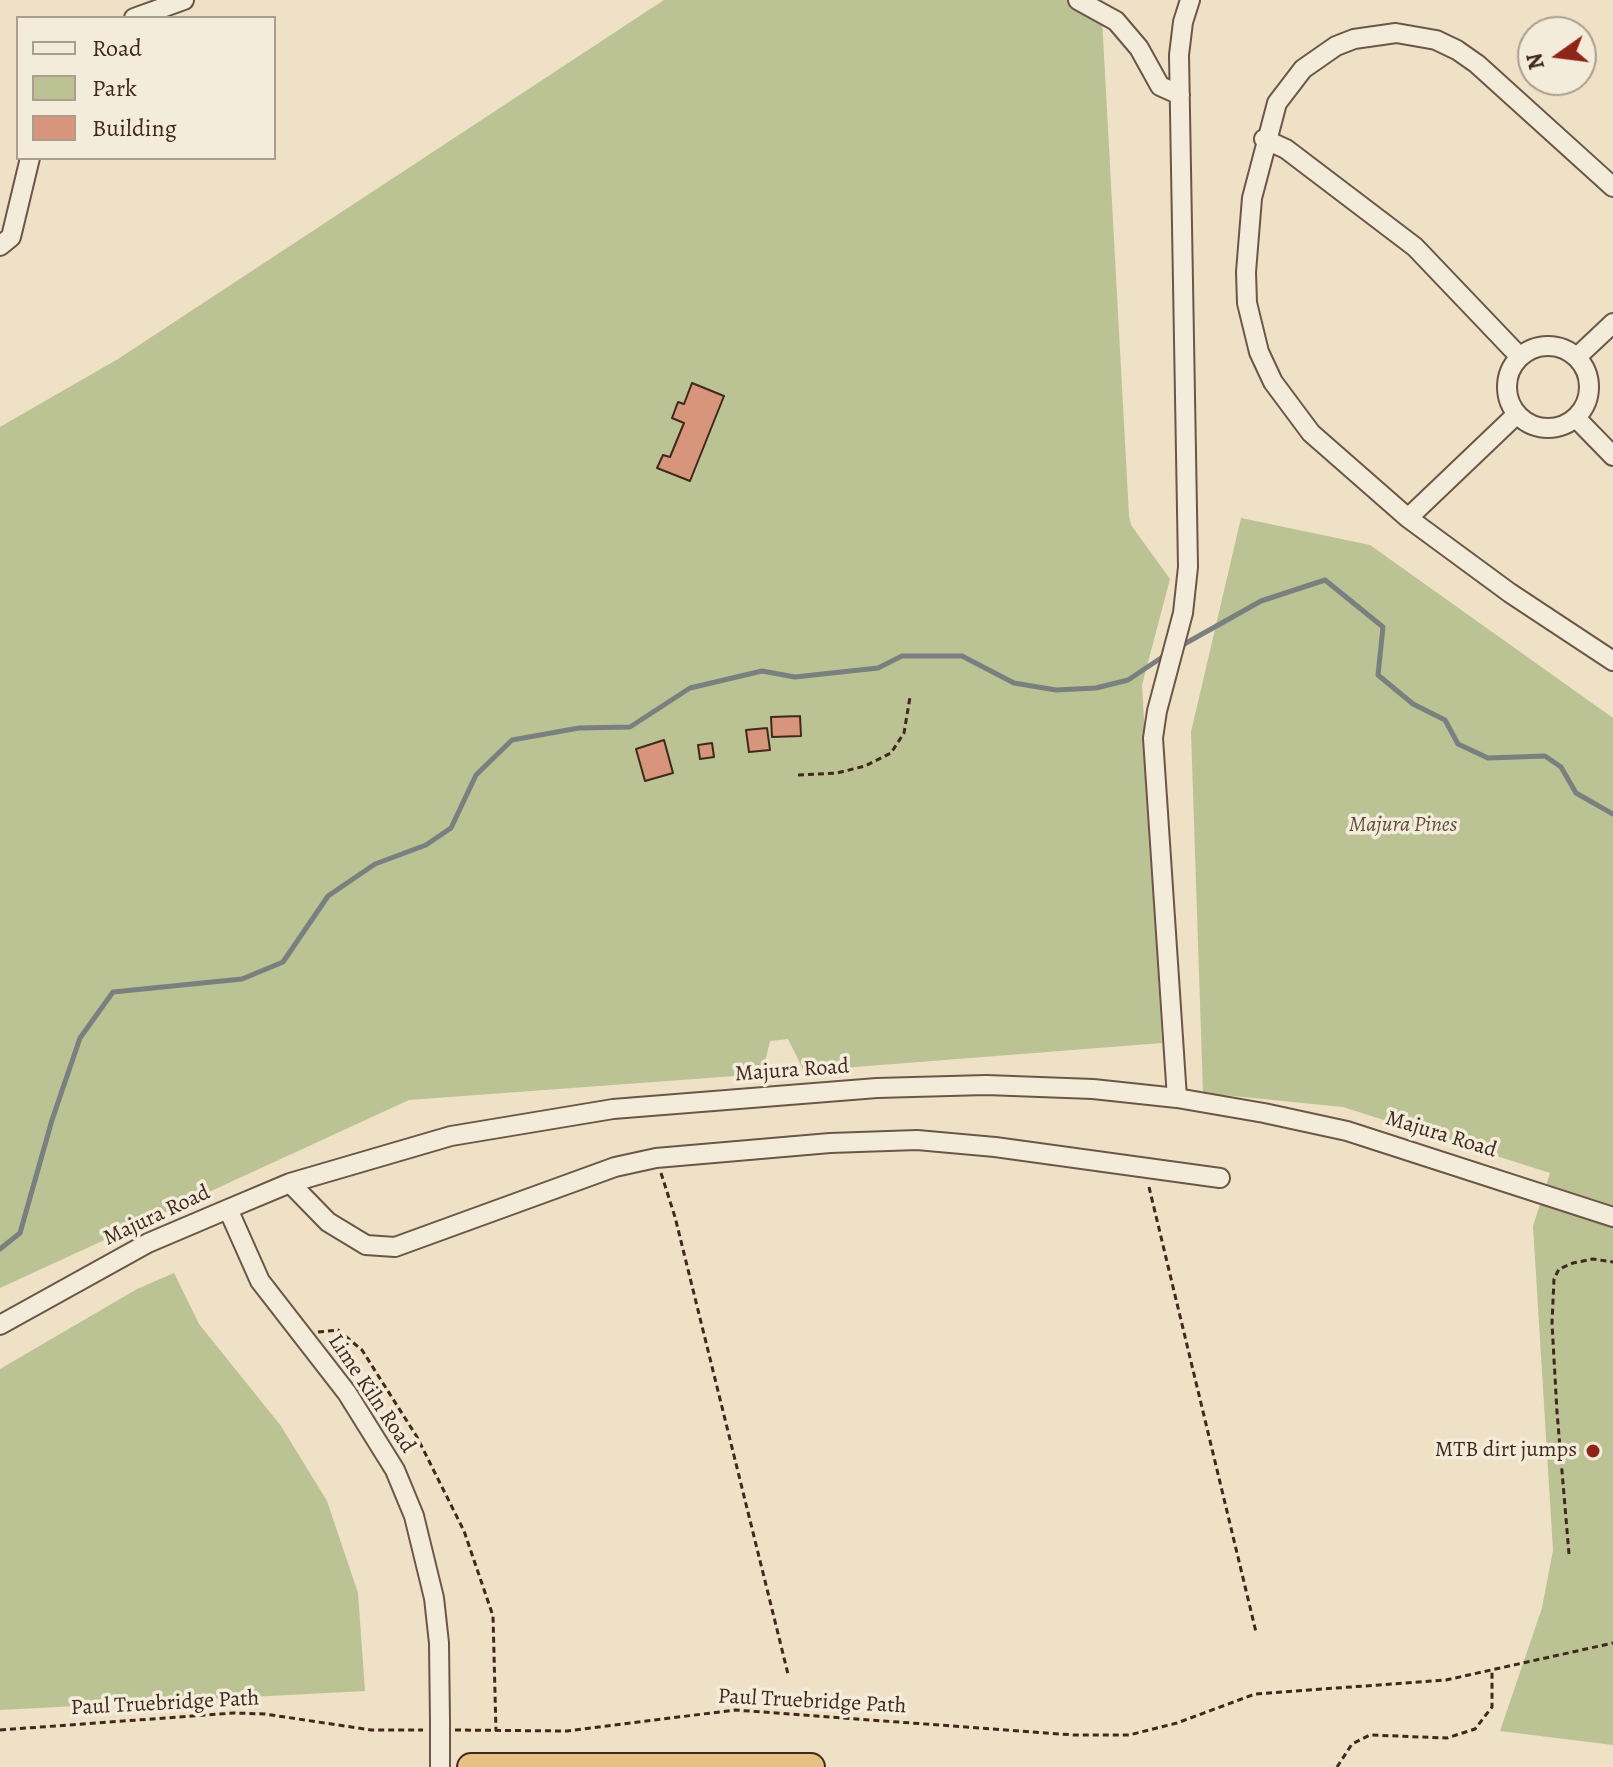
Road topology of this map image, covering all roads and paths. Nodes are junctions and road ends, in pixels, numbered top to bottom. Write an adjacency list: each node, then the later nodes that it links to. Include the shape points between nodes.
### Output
1 (184, 0): 4 (street)
2 (1078, 0): 5 (street, via 1116,21 1160,86)
3 (1190, 0): 5 (street, via 1181,33)
4 (140, 16)
5 (1180, 95): 20 (street, via 1188,567 1183,613 1153,738)
6 (1264, 139): 8 (street, via 1288,85 1319,56 1376,34 1418,36 1457,50 1477,64); 11 (street, via 1286,149 1415,247); 16 (street, via 1246,272 1259,352 1311,433)
7 (30, 160): 9 (street, via 11,237)
8 (1613, 187)
9 (0, 246)
10 (1613, 323): 12 (street)
11 (1519, 356): 12 (street, via 1554,345); 13 (street, via 1506,391)
12 (1577, 357): 14 (street, via 1589,388)
13 (1517, 414): 14 (street, via 1537,427 1551,428); 16 (street)
14 (1576, 418): 15 (street)
15 (1613, 456)
16 (1408, 518): 17 (street)
17 (1613, 661)
18 (910, 697): 19 (path, via 904,733 891,753 837,773)
19 (798, 775)
20 (1177, 1098): 24 (street, Majura Road, via 1093,1089 946,1085 613,1109 451,1136); 26 (street, Majura Road, via 1347,1131)
21 (656, 1158): 22 (street, via 917,1140); 24 (street, via 615,1167 395,1247 366,1245 328,1222); 34 (path)
22 (1145, 1168): 23 (street); 31 (path)
23 (1220, 1178)
24 (290, 1183): 25 (street, Majura Road)
25 (228, 1209): 28 (street, Majura Road, via 148,1243); 29 (street, Lime Kiln Road, via 260,1281)
26 (1613, 1217)
27 (1613, 1262): 30 (path, via 1573,1263 1559,1269 1554,1279 1552,1323)
28 (0, 1325)
29 (305, 1341): 35 (street, Lime Kiln Road, via 375,1436 414,1516 438,1628); 37 (path, via 315,1333 338,1330 362,1350 448,1498 475,1557 493,1616)
30 (1569, 1554)
31 (1256, 1632)
32 (1613, 1643): 33 (path, Paul Truebridge Path)
33 (1492, 1670): 37 (path, Paul Truebridge Path, via 1446,1680 1255,1694 1129,1735 735,1710 609,1727); 41 (path, via 1492,1707 1475,1729 1447,1738 1370,1735 1352,1744)
34 (788, 1674)
35 (442, 1728): 36 (path, Paul Truebridge Path, via 371,1730 234,1713); 37 (path, Paul Truebridge Path); 38 (street, Lime Kiln Road, bridge)
36 (0, 1730)
37 (496, 1731)
38 (440, 1767)
39 (471, 1767): 40 (highway)
40 (811, 1767)
41 (1337, 1767)

